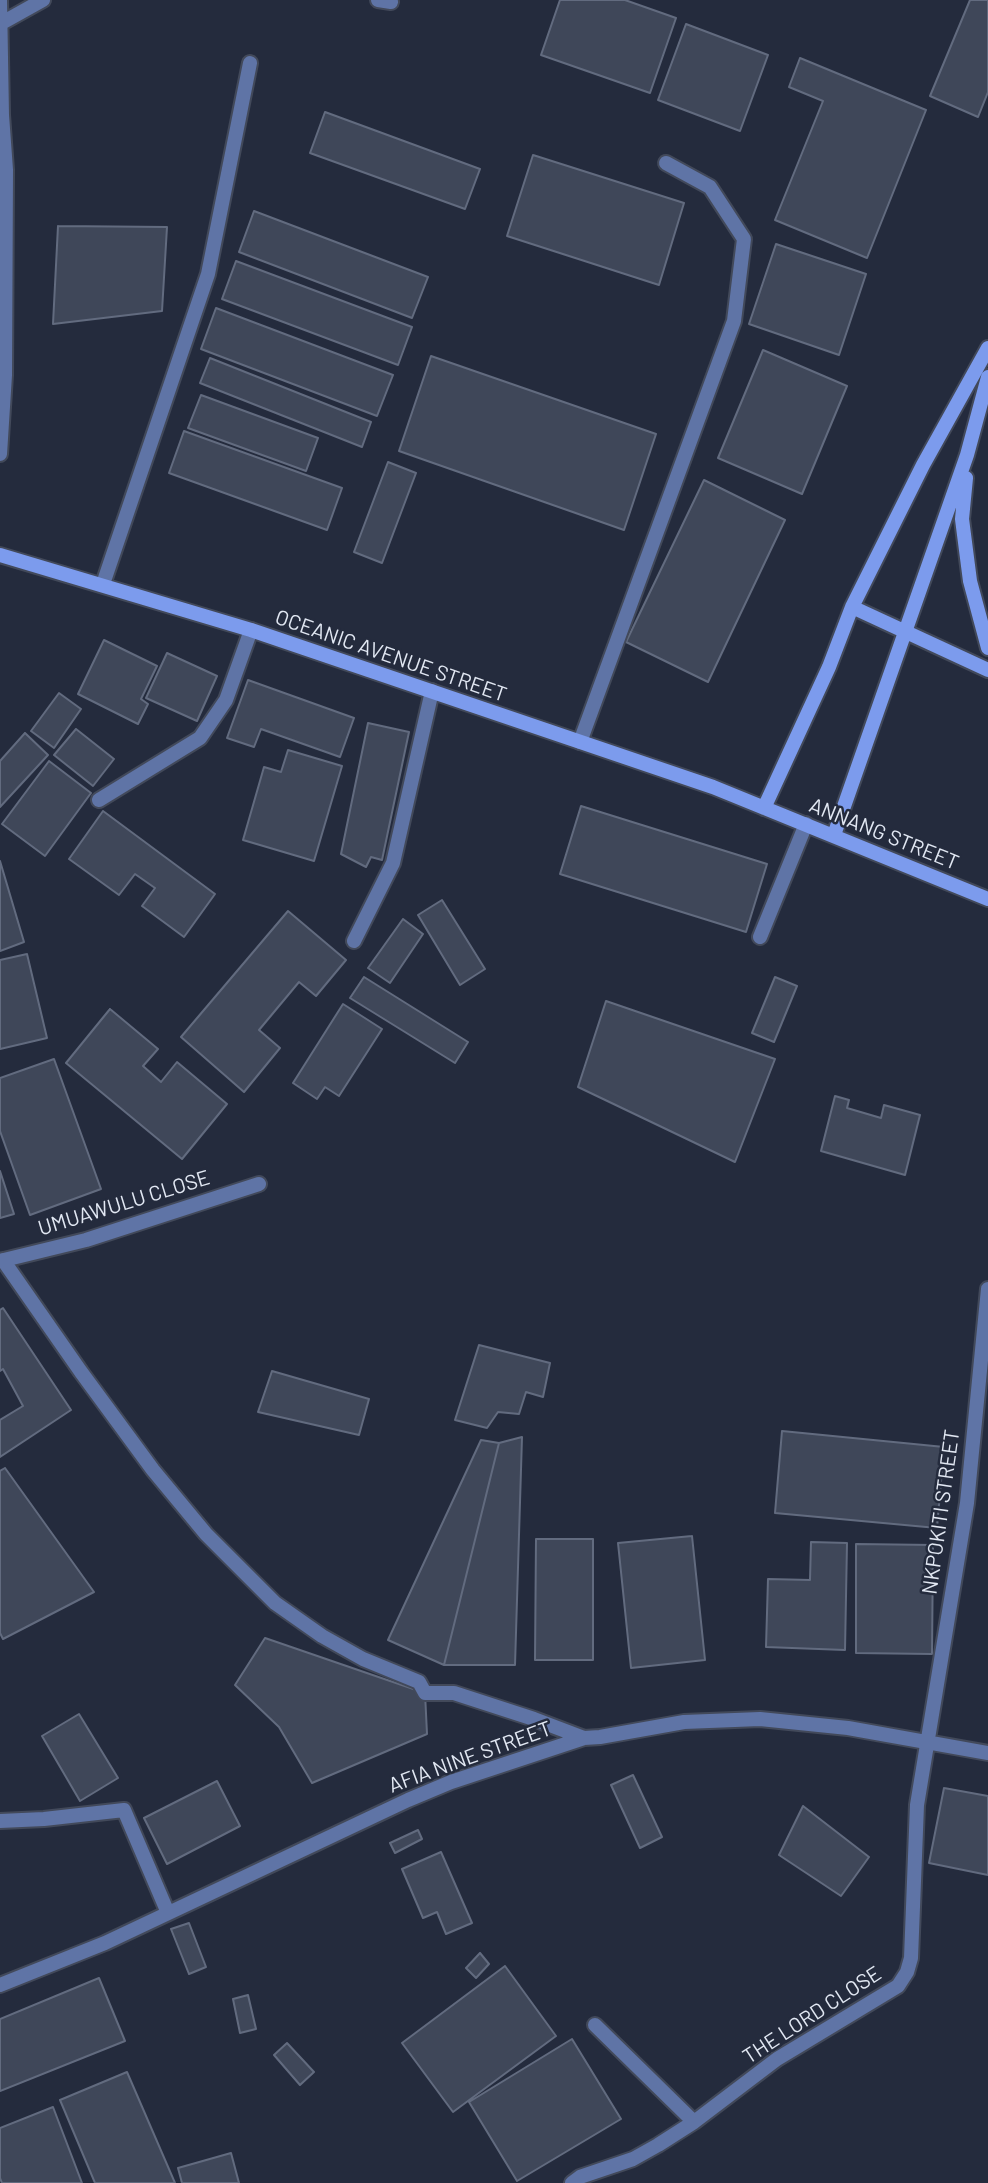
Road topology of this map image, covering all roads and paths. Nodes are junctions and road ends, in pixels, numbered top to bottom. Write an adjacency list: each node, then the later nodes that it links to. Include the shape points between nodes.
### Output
1 (0, 0): 3 (street)
2 (43, 0): 3 (street)
3 (0, 24): 5 (street)
4 (250, 64): 12 (street, via 208,274)
5 (1, 114): 9 (street, via 6,170)
6 (666, 163): 19 (street, via 710,187 744,239 734,321)
7 (988, 348): 13 (main road, via 923,464)
8 (988, 377): 10 (main road)
9 (0, 454)
10 (967, 455): 15 (main road); 16 (main road, via 962,519 970,581)
11 (0, 555): 12 (main road, OCEANIC AVENUE STREET)
12 (103, 584): 14 (main road, OCEANIC AVENUE STREET)
13 (852, 607): 15 (main road); 21 (main road)
14 (251, 630): 18 (main road, OCEANIC AVENUE STREET); 20 (street, via 226,700 200,738)
15 (906, 634): 17 (main road); 23 (main road)
16 (988, 648)
17 (988, 670)
18 (432, 691): 19 (main road, OCEANIC AVENUE STREET); 26 (street, via 393,863)
19 (580, 742): 21 (main road, OCEANIC AVENUE STREET)
20 (99, 800)
21 (764, 808): 22 (main road, ANNANG STREET)
22 (806, 824): 23 (main road, ANNANG STREET); 25 (street)
23 (834, 835): 24 (main road, ANNANG STREET)
24 (988, 900)
25 (760, 937)
26 (354, 941)
27 (259, 1184): 28 (street, UMUAWULU CLOSE, via 86,1240)
28 (2, 1260): 30 (street, via 153,1470 206,1534 275,1603 363,1659 419,1682 425,1693 454,1693)
29 (988, 1289): 31 (street, NKPOKITI STREET, via 967,1503)
30 (584, 1738): 31 (street, AFIA NINE STREET, via 684,1722 760,1718); 34 (street, AFIA NINE STREET, via 408,1800)
31 (928, 1741): 32 (street, AFIA NINE STREET); 37 (street, THE LORD CLOSE, via 918,1805 908,1972 898,1986 777,2059)
32 (988, 1753)
33 (0, 1821): 34 (street, via 124,1810)
34 (168, 1913): 35 (street, AFIA NINE STREET)
35 (0, 1985)
36 (595, 2025): 37 (street)
37 (694, 2122): 38 (street, THE LORD CLOSE, via 633,2159)
38 (572, 2183)

